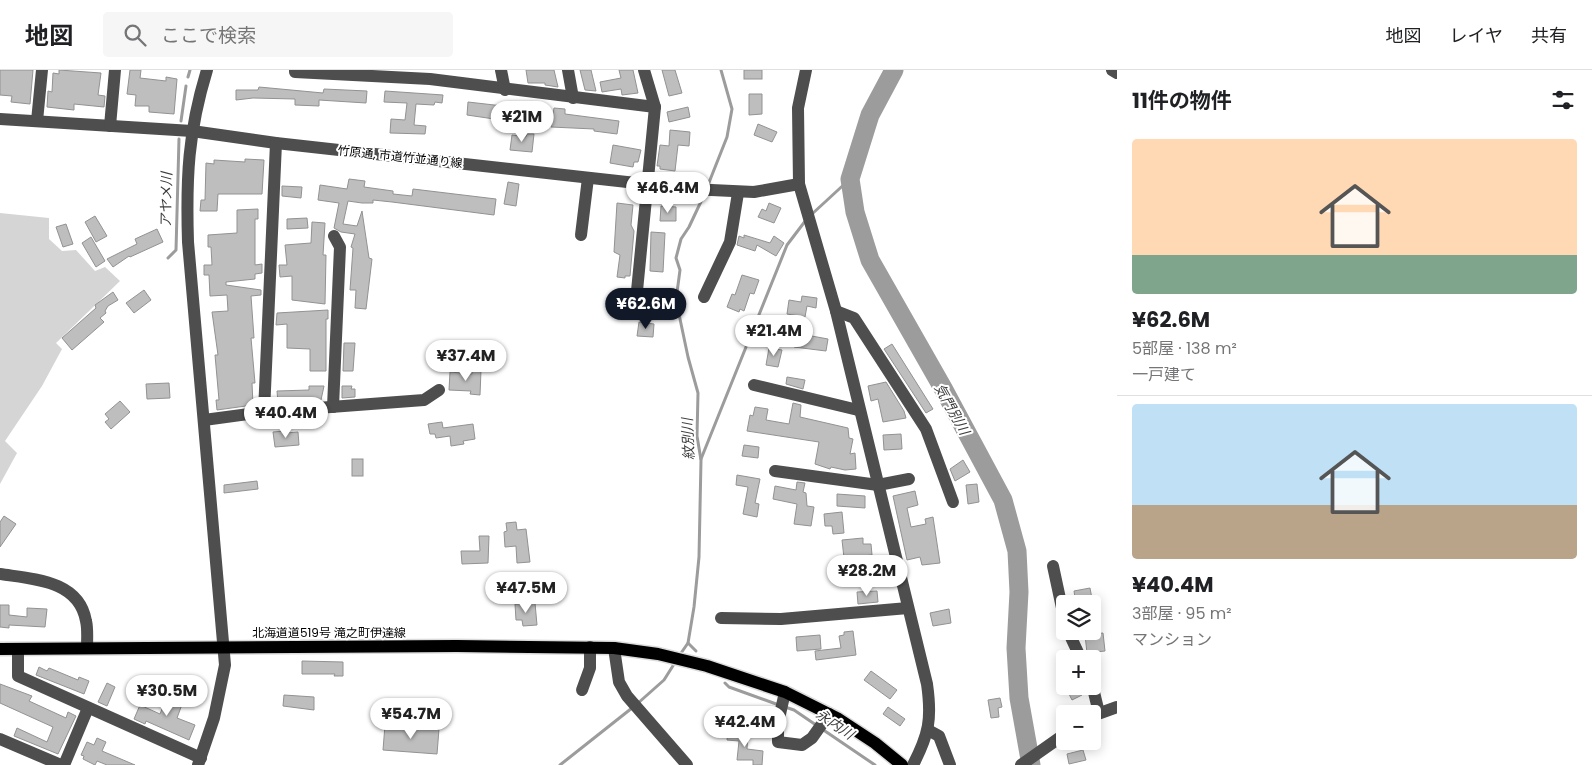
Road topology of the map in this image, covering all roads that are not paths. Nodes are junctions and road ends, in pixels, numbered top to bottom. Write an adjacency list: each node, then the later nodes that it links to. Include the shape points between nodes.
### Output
1 (42, 70): 16 (street)
2 (115, 70): 17 (street)
3 (207, 70): 18 (street)
4 (295, 70): 11 (street)
5 (501, 70): 12 (street)
6 (568, 70): 13 (street)
7 (644, 70): 14 (street)
8 (806, 70): 22 (street, via 798,108)
9 (1112, 70): 10 (street)
10 (1117, 73)
11 (429, 75): 12 (street)
12 (505, 90): 13 (street)
13 (573, 98): 14 (street)
14 (655, 107): 21 (street)
15 (0, 119): 16 (street, 竹原通, 市道竹並通り線)
16 (37, 121): 17 (street, 竹原通, 市道竹並通り線)
17 (110, 126): 18 (street, 竹原通, 市道竹並通り線)
18 (192, 131): 19 (street, 竹原通, 市道竹並通り線); 34 (street, via 186,190 188,242)
19 (276, 143): 20 (street, 竹原通, 市道竹並通り線); 33 (street)
20 (588, 178): 21 (street, 竹原通, 市道竹並通り線); 24 (street)
21 (649, 184): 23 (street, 竹原通, 市道竹並通り線); 27 (street)
22 (799, 184): 23 (street, 竹原通, 市道竹並通り線); 28 (street)
23 (738, 193): 26 (street, via 730,242)
24 (581, 235)
25 (334, 236): 31 (street, via 340,247)
26 (704, 297)
27 (636, 301)
28 (836, 311): 32 (street); 38 (street, via 854,318 926,428)
29 (754, 385): 32 (street)
30 (439, 390): 31 (street, via 424,400)
31 (333, 406): 33 (street)
32 (858, 410): 37 (street)
33 (264, 412): 34 (street)
34 (204, 420): 46 (street)
35 (775, 471): 37 (street)
36 (908, 479): 37 (street)
37 (878, 485): 42 (street)
38 (953, 502)
39 (1053, 566): 41 (street)
40 (0, 574): 45 (street, via 43,580 64,588 75,597 82,606 86,621)
41 (1059, 595)
42 (908, 608): 43 (street, via 781,619); 56 (street, via 927,684 930,705)
43 (720, 618)
44 (590, 647): 46 (main road, 北海道道519号 滝之町伊達線); 47 (main road, 北海道道519号 滝之町伊達線); 50 (street, via 590,668)
45 (87, 648): 46 (main road, 北海道道519号 滝之町伊達線); 49 (main road, 北海道道519号 滝之町伊達線)
46 (225, 648): 59 (street, via 220,692)
47 (614, 648): 51 (main road, 北海道道519号 滝之町伊達線, via 707,666); 61 (street, via 619,682 627,696)
48 (0, 649): 49 (main road, 北海道道519号 滝之町伊達線)
49 (18, 649): 53 (street, via 18,676)
50 (582, 690)
51 (785, 692): 55 (main road, 北海道道519号 滝之町伊達線); 55 (street, via 778,723 778,742 802,745 812,738)
52 (1117, 707): 54 (street)
53 (88, 708): 59 (street); 60 (street)
54 (1101, 712)
55 (829, 714): 62 (main road, 北海道道519号 滝之町伊達線, via 875,743)
56 (928, 730): 63 (street); 64 (street, via 939,736)
57 (0, 739): 60 (street)
58 (1056, 741): 65 (street)
59 (200, 761)
60 (63, 765)
61 (686, 765)
62 (902, 765)
63 (913, 765)
64 (950, 765)
65 (1021, 765)

